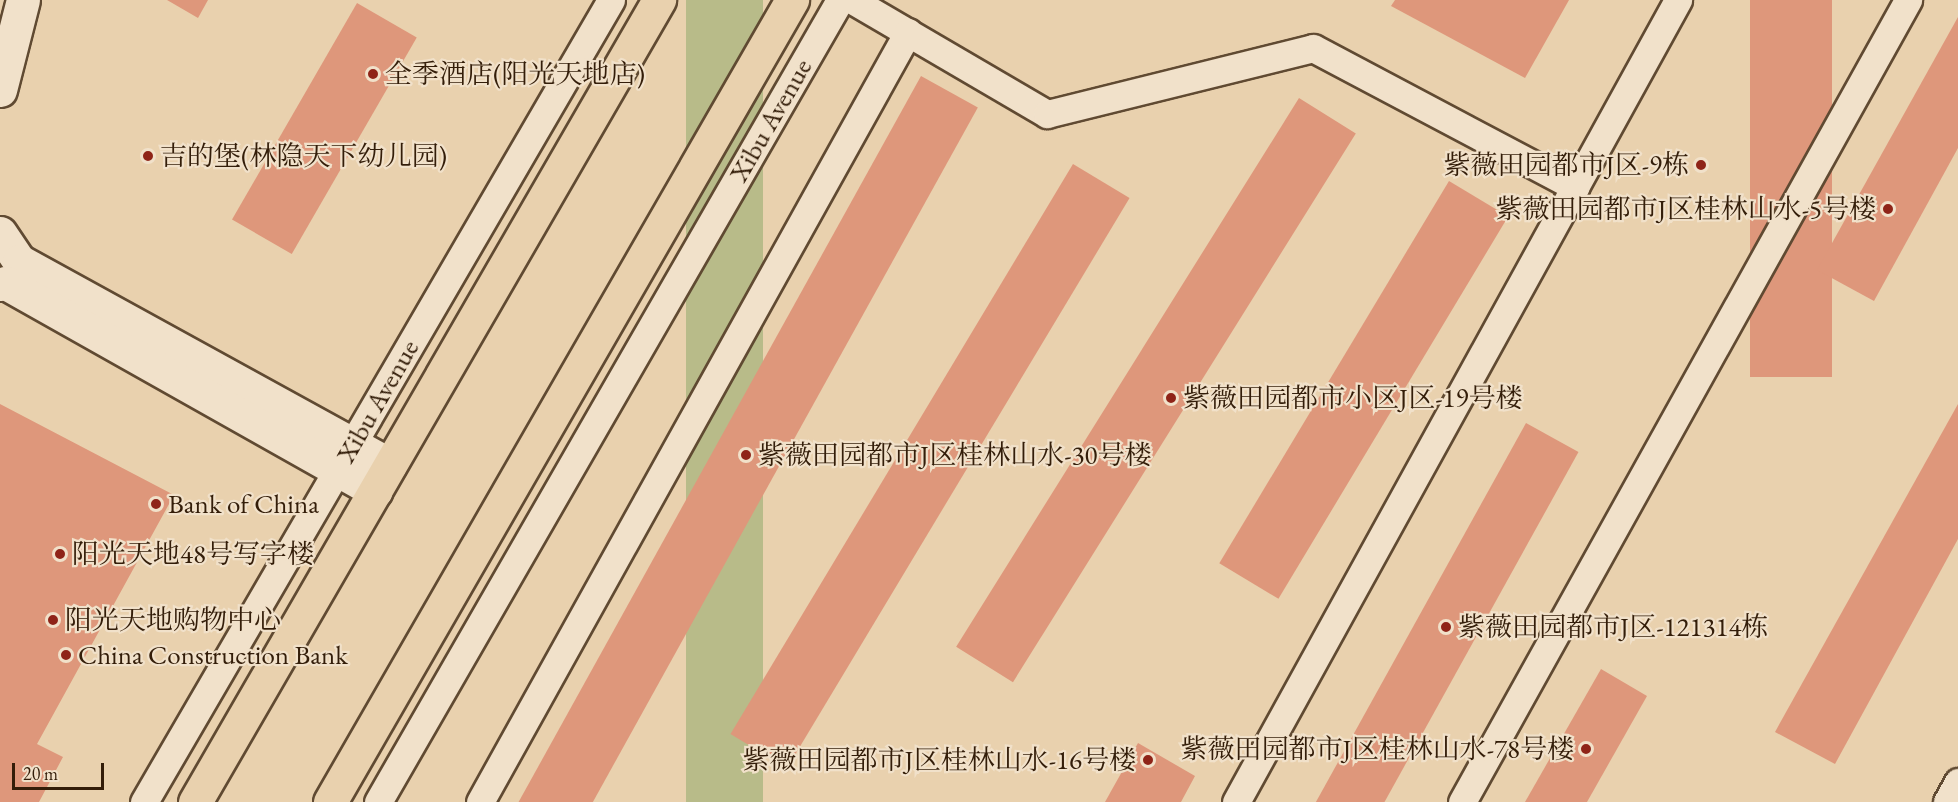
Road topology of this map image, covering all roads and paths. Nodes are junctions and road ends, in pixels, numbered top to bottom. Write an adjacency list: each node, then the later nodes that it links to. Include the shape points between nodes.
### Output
1 (23, 0): 10 (street)
2 (611, 0): 14 (street, Xibu Avenue)
3 (659, 0): 15 (main road, Xibu Avenue)
4 (792, 0): 19 (main road, Xibu Avenue)
5 (840, 0): 20 (street, Xibu Avenue)
6 (852, 0): 9 (street)
7 (1678, 0): 11 (street)
8 (1908, 0): 23 (street)
9 (908, 32): 11 (street, via 1047,114 1313,48); 21 (street)
10 (0, 90)
11 (1576, 187): 22 (street)
12 (0, 233): 14 (street, via 19,261)
13 (0, 284): 14 (street, via 6,283)
14 (345, 456): 15 (street); 17 (street, Xibu Avenue)
15 (383, 478): 18 (main road, Xibu Avenue)
16 (1958, 782): 24 (street)
17 (144, 802)
18 (195, 802)
19 (330, 802)
20 (378, 802)
21 (480, 802)
22 (1236, 802)
23 (1462, 802)
24 (1947, 802)

